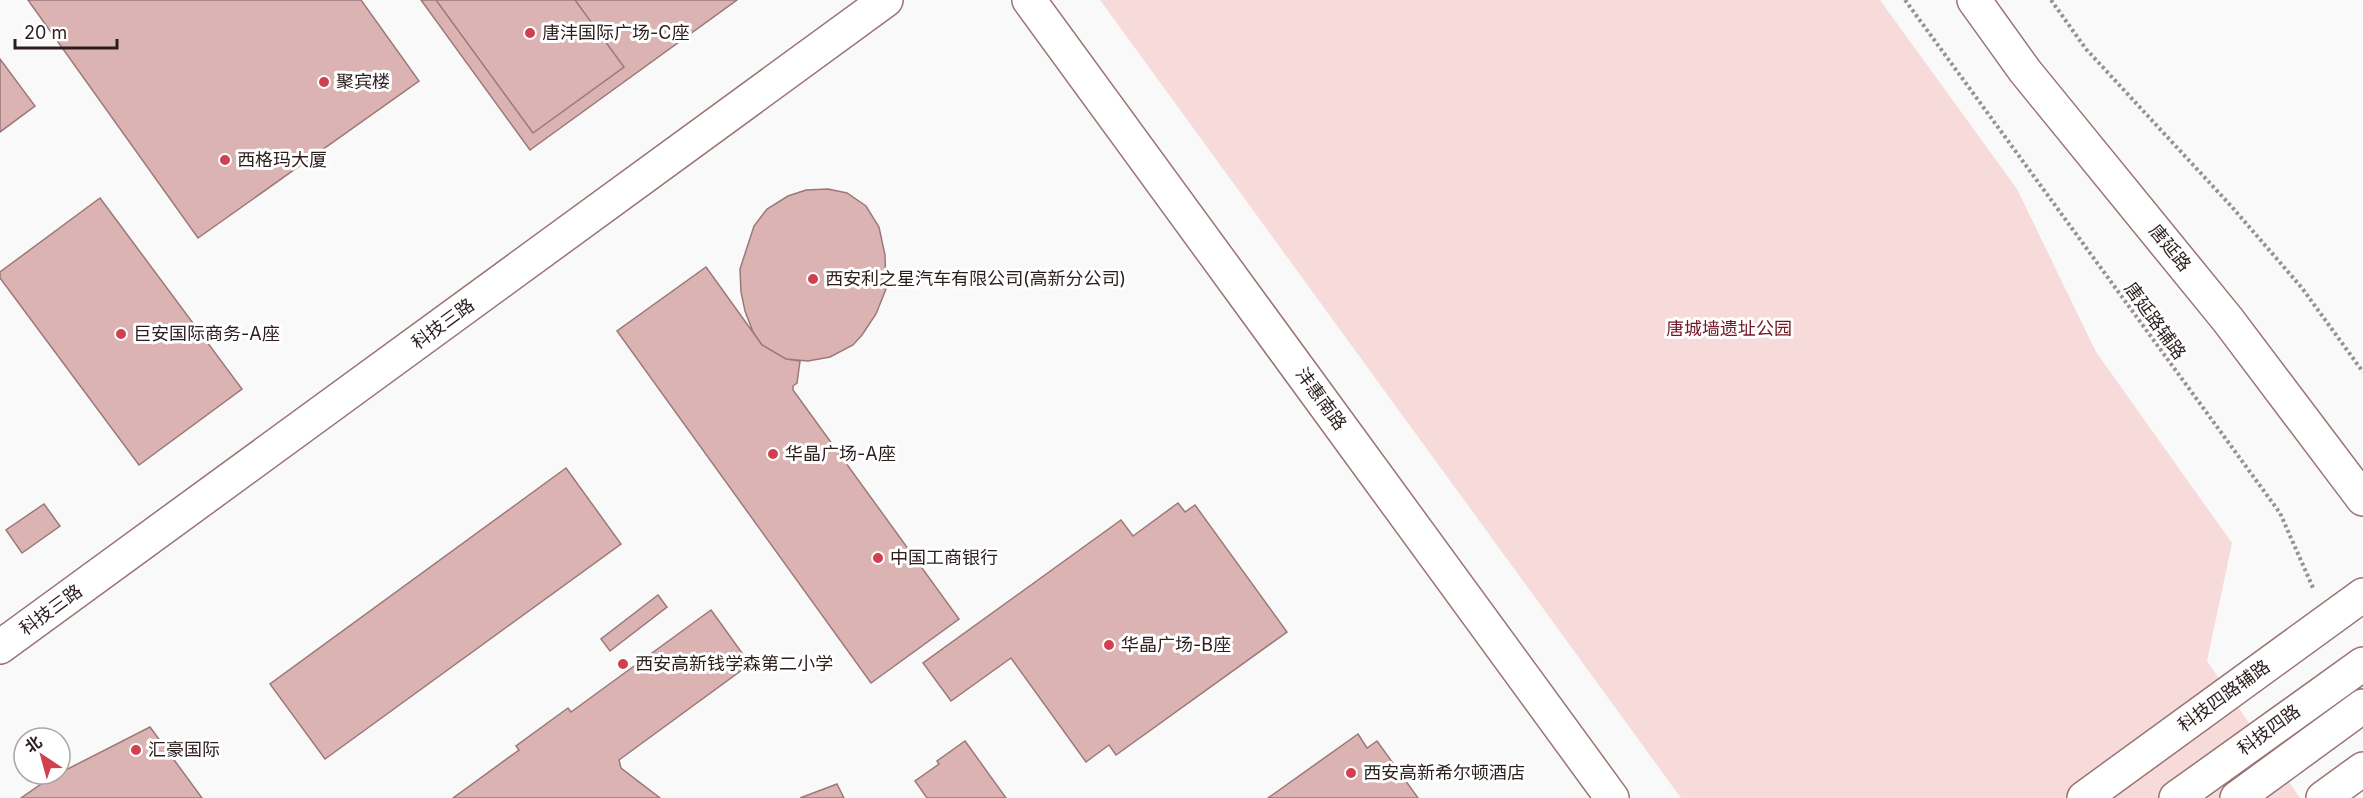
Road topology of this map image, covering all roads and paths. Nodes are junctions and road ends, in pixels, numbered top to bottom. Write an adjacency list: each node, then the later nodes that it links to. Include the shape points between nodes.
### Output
1 (886, 0): 10 (street, 科技三路)
2 (1029, 0): 14 (street, 沣惠南路)
3 (1905, 0): 9 (path, 唐延路辅路, via 2280,513)
4 (1974, 0): 7 (street, 唐延路, via 2025,71 2228,320)
5 (2051, 0): 6 (path, via 2086,49 2301,288)
6 (2363, 372)
7 (2363, 499)
8 (2363, 595): 9 (street, 科技四路辅路)
9 (2328, 621): 15 (street, 科技四路辅路)
10 (0, 647)
11 (2363, 663): 16 (street, 科技四路)
12 (2363, 706): 17 (street, 科技四路)
13 (2363, 769): 18 (street)
14 (1612, 798)
15 (2084, 798)
16 (2176, 798)
17 (2237, 798)
18 (2323, 798)

